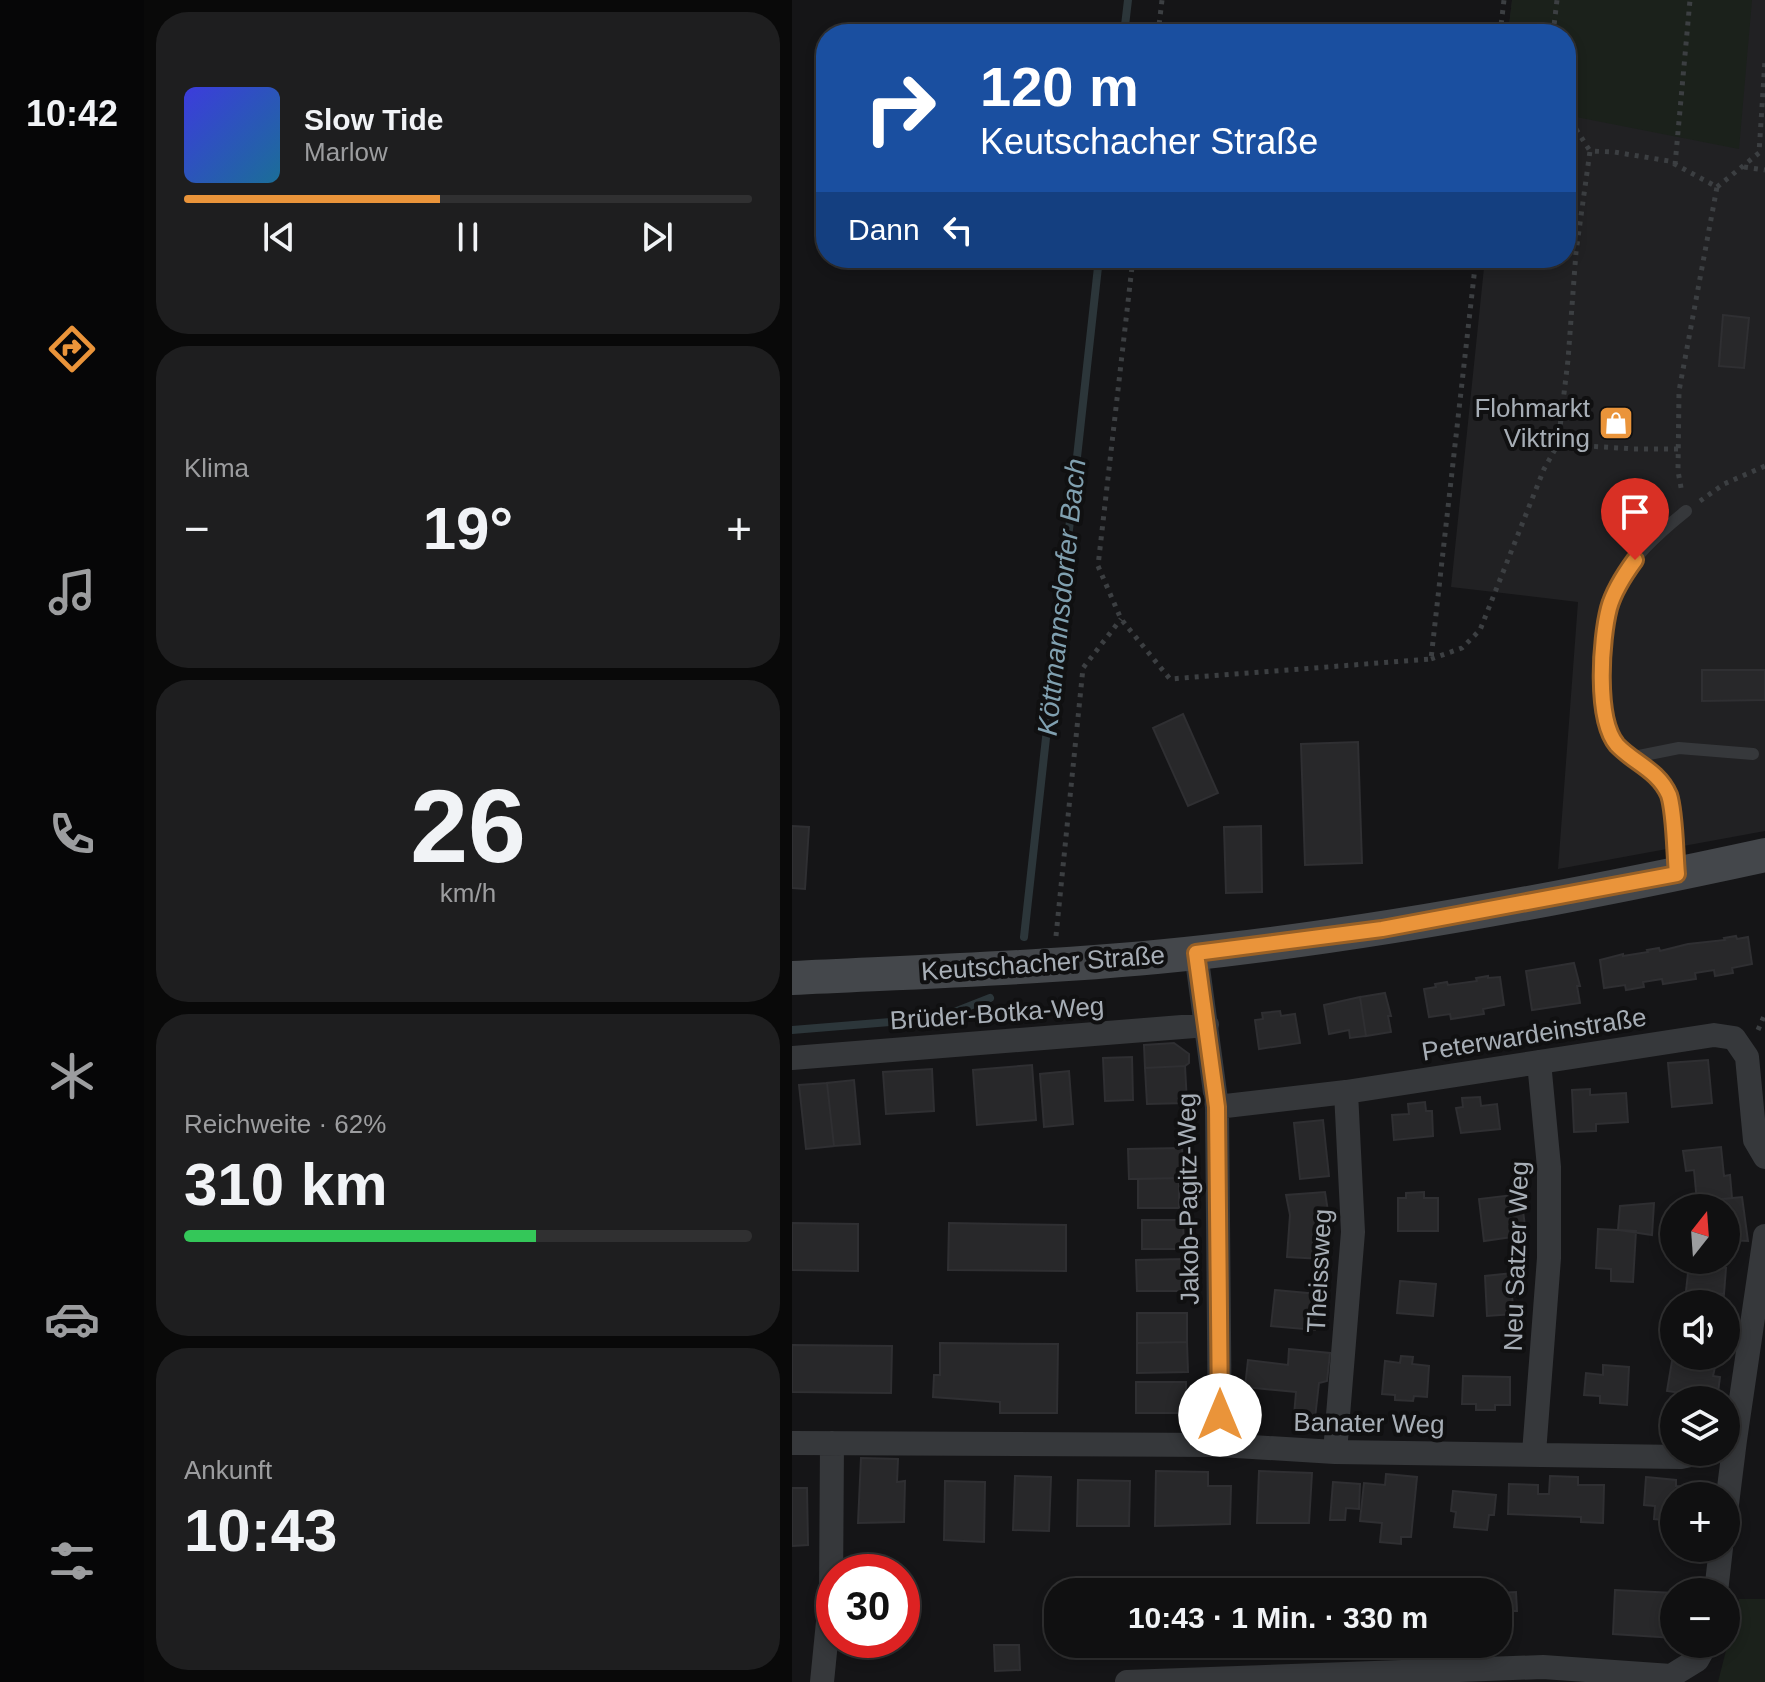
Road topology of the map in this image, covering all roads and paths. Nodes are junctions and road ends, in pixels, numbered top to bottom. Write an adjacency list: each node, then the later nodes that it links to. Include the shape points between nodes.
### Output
1 (1162, 0): 5 (path)
2 (1504, 0): 6 (path)
3 (1557, 0): 7 (path)
4 (1690, 0): 11 (path)
5 (1159, 24)
6 (1501, 24)
7 (1554, 24)
8 (1765, 60): 12 (path, via 1759,153)
9 (1576, 129): 10 (path)
10 (1590, 151): 11 (path); 15 (path)
11 (1675, 165): 14 (path)
12 (1743, 166): 13 (path); 14 (path)
13 (1765, 170)
14 (1717, 187): 20 (path, via 1679,391)
15 (1576, 252)
16 (1132, 268): 23 (path, via 1098,566)
17 (1475, 268): 24 (path)
18 (1575, 268): 19 (path)
19 (1558, 444): 20 (path); 24 (path, via 1480,630 1462,648)
20 (1678, 449): 22 (path)
21 (1765, 466): 22 (path, via 1724,484)
22 (1686, 511): 26 (lane, via 1649,540 1610,605 1602,643 1605,718 1616,744)
23 (1121, 619): 24 (path, via 1170,679); 30 (path, via 1083,668 1058,927)
24 (1431, 659)
25 (1753, 754): 26 (lane, via 1679,748)
26 (1634, 757): 28 (lane, via 1656,774 1669,797)
27 (1765, 855): 28 (main road, Keutschacher Straße)
28 (1677, 874): 29 (main road, Keutschacher Straße, via 1382,929)
29 (1196, 953): 30 (main road, Keutschacher Straße); 32 (street, Jakob-Pagitz-Weg)
30 (1049, 965): 31 (main road, Keutschacher Straße)
31 (792, 978)
32 (1207, 1025): 33 (street, Brüder-Botka-Weg); 36 (street, Jakob-Pagitz-Weg)
33 (792, 1058)
34 (1539, 1062): 35 (street, Peterwardeinstraße); 37 (street, Peterwardeinstraße, via 1714,1035 1734,1038 1747,1057 1755,1140); 44 (street, Neu Satzer Weg, via 1549,1167 1549,1258)
35 (1346, 1092): 36 (street, Peterwardeinstraße); 43 (street, Theissweg, via 1353,1232)
36 (1217, 1107): 42 (street, Jakob-Pagitz-Weg)
37 (1765, 1157)
38 (1765, 1236): 39 (street)
39 (1740, 1387)
40 (792, 1443): 41 (street, Banater Weg)
41 (832, 1443): 42 (street, Banater Weg); 47 (street, via 831,1592)
42 (1220, 1445): 43 (street, Banater Weg)
43 (1335, 1452): 44 (street, Banater Weg)
44 (1534, 1453): 45 (street, Banater Weg)
45 (1660, 1456)
46 (1698, 1658): 48 (street, via 1671,1676 1543,1667)
47 (822, 1682)
48 (1127, 1682)

